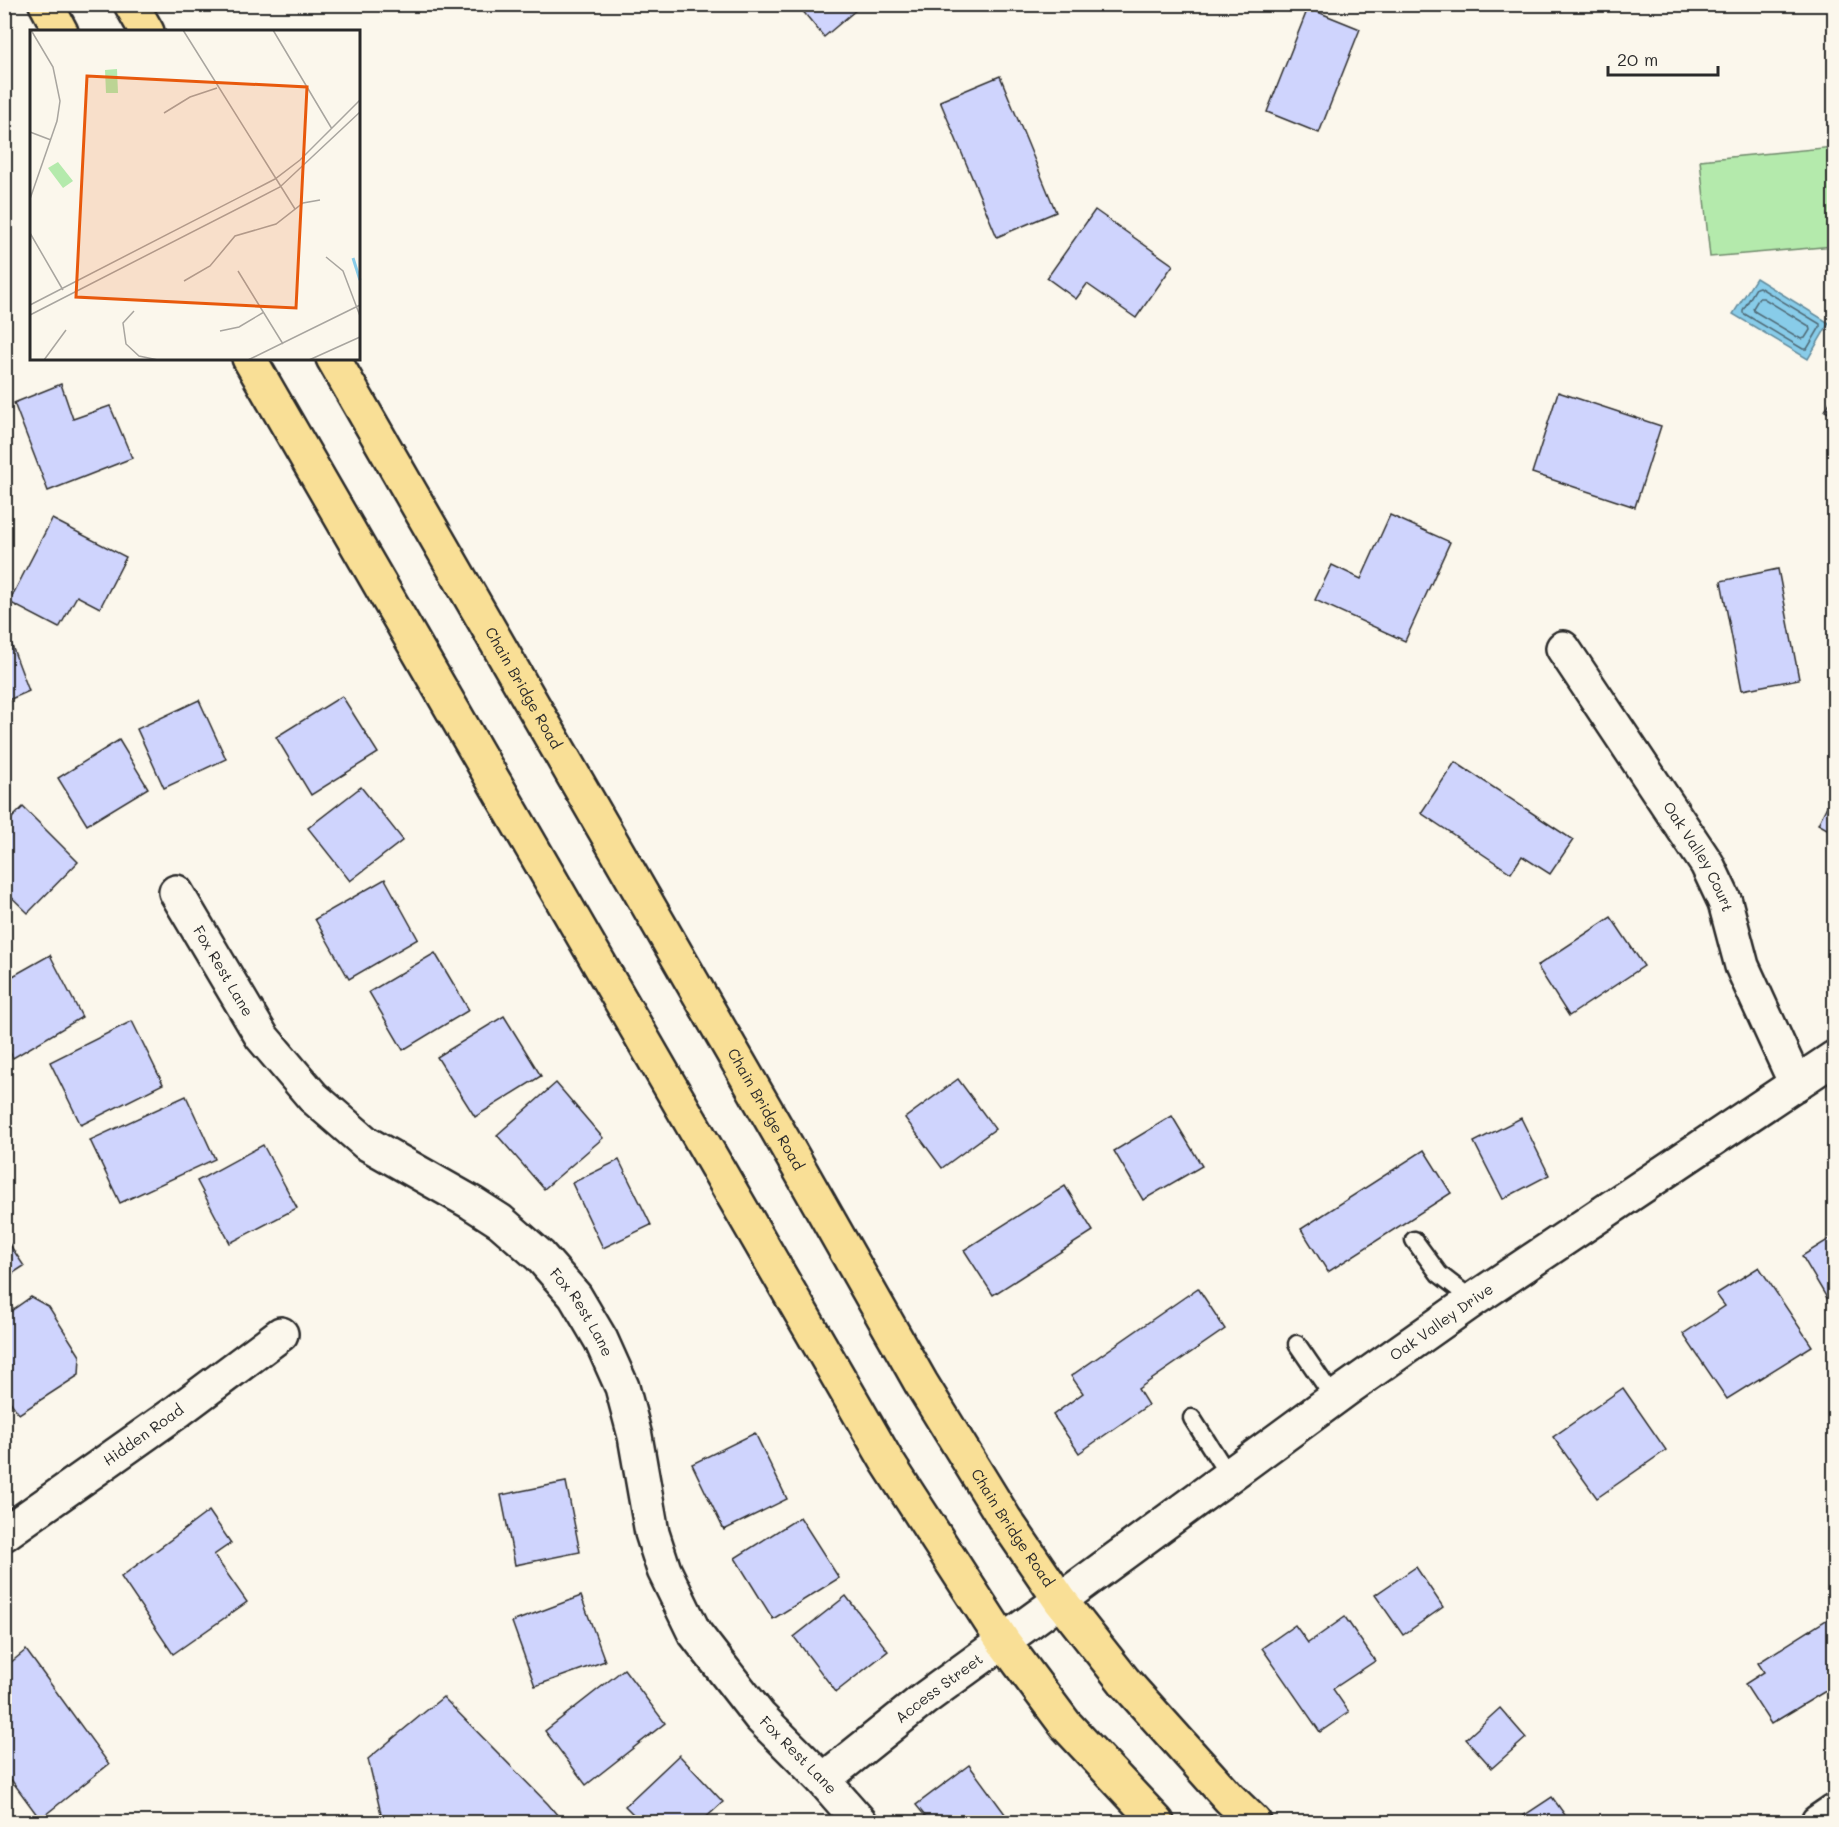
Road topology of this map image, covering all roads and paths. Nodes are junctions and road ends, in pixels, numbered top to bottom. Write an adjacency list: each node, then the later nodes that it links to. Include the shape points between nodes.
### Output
1 (46, 4): 3 (main road)
2 (131, 4): 4 (main road)
3 (60, 30)
4 (146, 30)
5 (250, 360): 20 (main road, via 888,1463)
6 (334, 360): 19 (main road, Chain Bridge Road, via 921,1383)
7 (1563, 648): 10 (street, Oak Valley Court, via 1707,864 1725,902 1742,966)
8 (176, 892): 21 (street, Fox Rest Lane, via 262,1037 313,1097 366,1143 500,1221 540,1256 575,1296 602,1340 622,1387 652,1533 664,1570 694,1632 760,1717)
9 (1834, 1058): 10 (street, Oak Valley Drive)
10 (1796, 1084): 12 (street, Oak Valley Drive)
11 (1414, 1240): 12 (lane, via 1439,1274)
12 (1473, 1300): 15 (street, Oak Valley Drive)
13 (281, 1334): 18 (street, Hidden Road)
14 (1297, 1344): 15 (lane)
15 (1334, 1398): 17 (street, Oak Valley Drive)
16 (1192, 1418): 17 (lane)
17 (1229, 1476): 19 (street, Oak Valley Drive)
18 (4, 1534)
19 (1060, 1600): 20 (street, Access Street); 25 (main road, Chain Bridge Road, via 1124,1681)
20 (1003, 1641): 21 (street, Access Street); 24 (main road, via 1065,1724)
21 (823, 1780): 23 (street, Fox Rest Lane)
22 (1834, 1811): 26 (street)
23 (860, 1822)
24 (1157, 1822)
25 (1254, 1822)
26 (1818, 1822)

